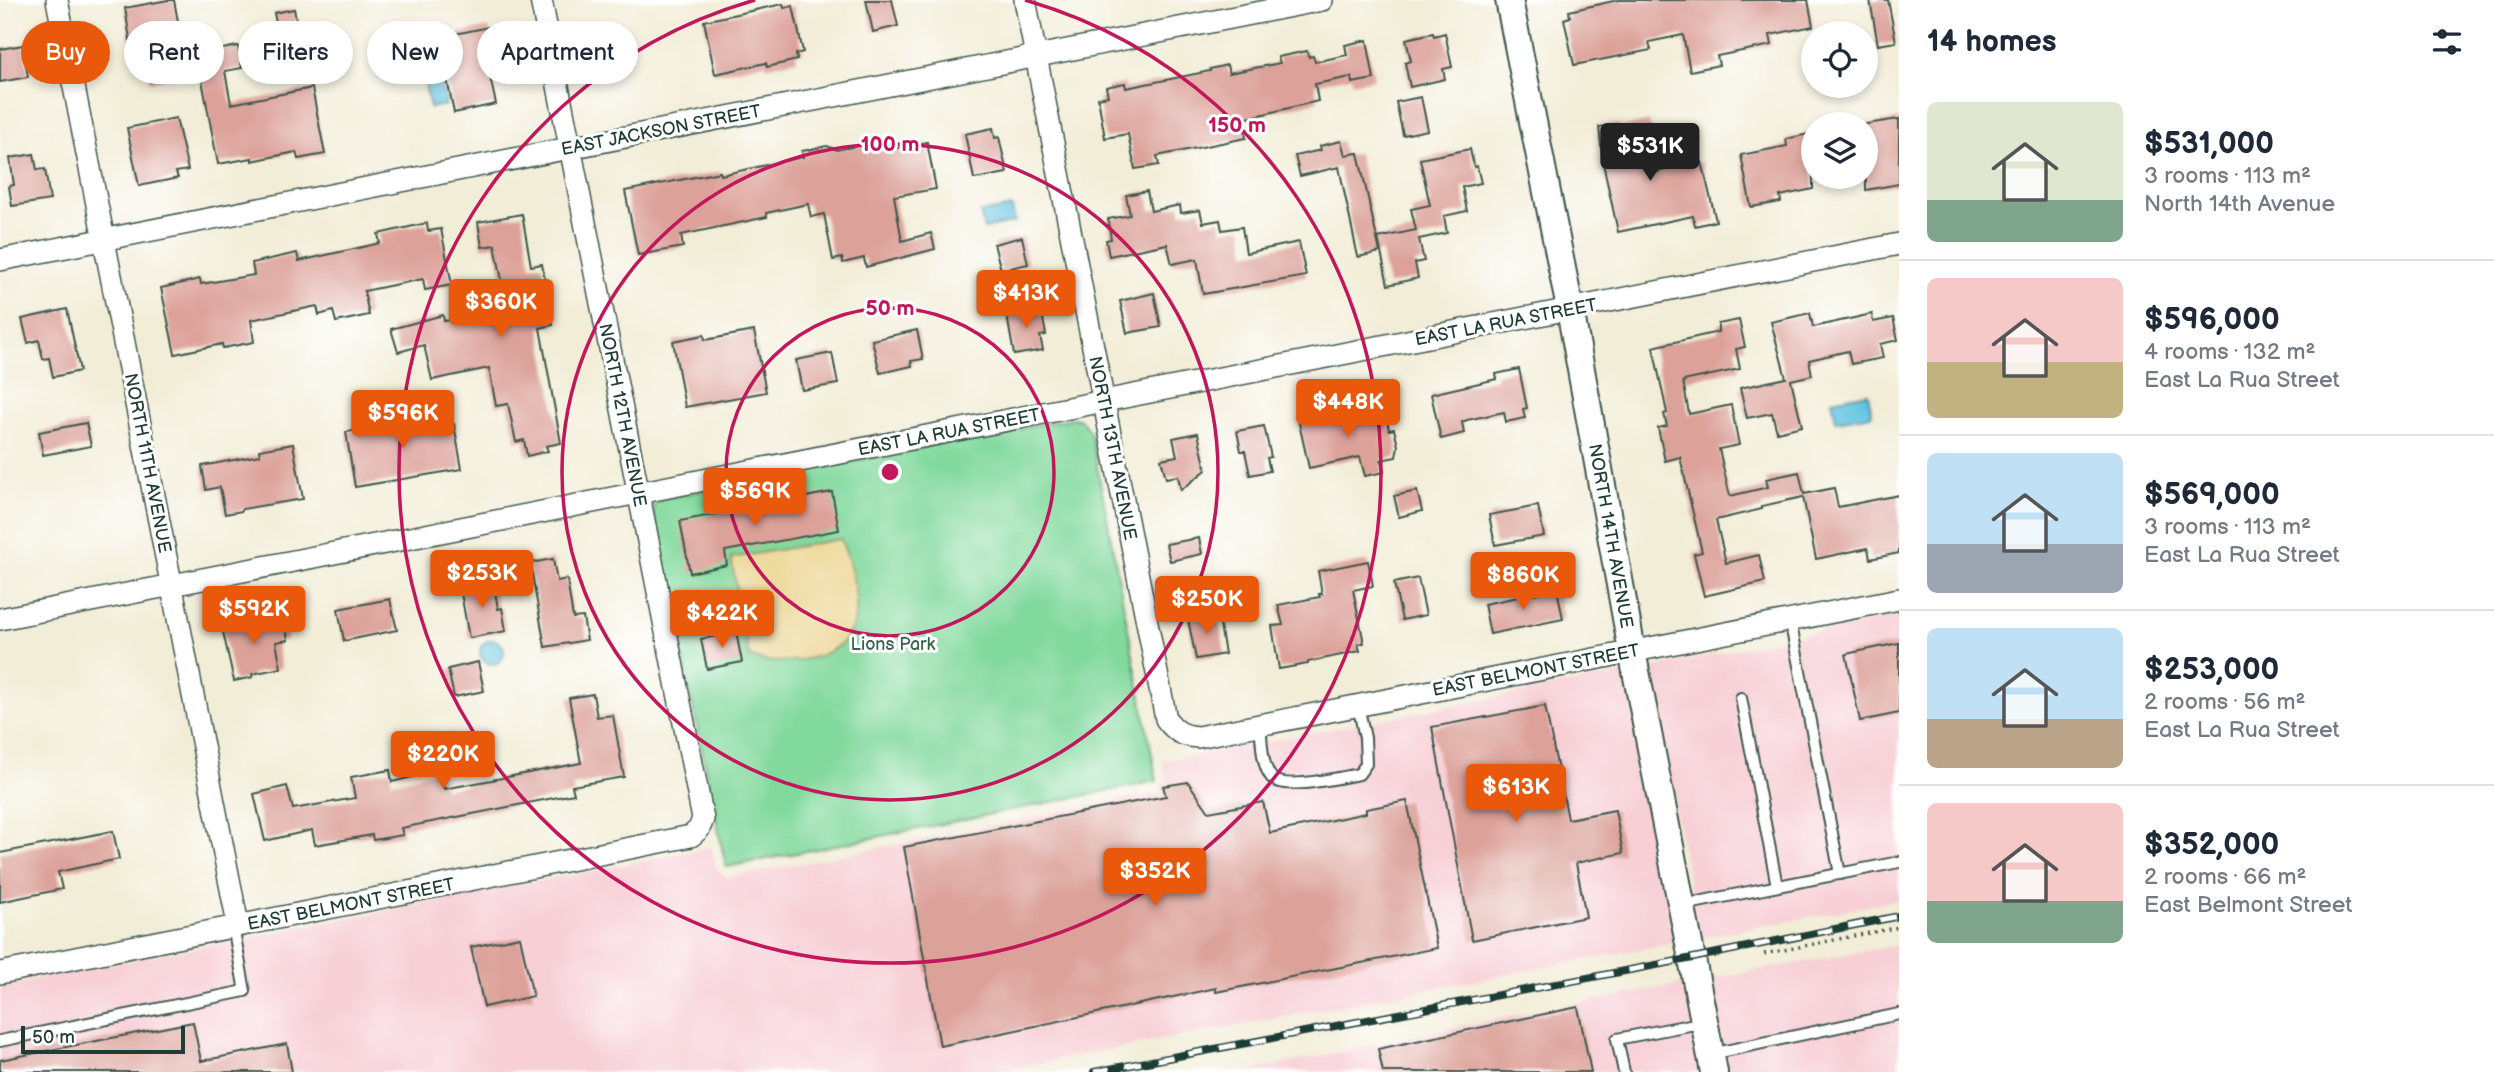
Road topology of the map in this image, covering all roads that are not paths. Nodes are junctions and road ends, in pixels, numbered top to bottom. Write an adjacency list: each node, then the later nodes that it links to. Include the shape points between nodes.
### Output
1 (57, 0): 8 (street, NORTH 11TH AVENUE)
2 (541, 0): 7 (street, NORTH 12TH AVENUE)
3 (1025, 0): 6 (street, NORTH 13TH AVENUE)
4 (1322, 0): 6 (street, EAST JACKSON STREET)
5 (1509, 0): 11 (street, NORTH 14TH AVENUE)
6 (1037, 56): 7 (street, EAST JACKSON STREET); 12 (street, NORTH 13TH AVENUE)
7 (570, 148): 8 (street, EAST JACKSON STREET); 13 (street, NORTH 12TH AVENUE)
8 (105, 239): 10 (street, EAST JACKSON STREET); 14 (street, NORTH 11TH AVENUE)
9 (1899, 244): 11 (street, EAST LA RUA STREET)
10 (0, 260)
11 (1570, 309): 12 (street, EAST LA RUA STREET); 18 (street, NORTH 14TH AVENUE)
12 (1103, 401): 13 (street, EAST LA RUA STREET); 22 (street, NORTH 13TH AVENUE, via 1166,719)
13 (638, 493): 14 (street, EAST LA RUA STREET); 23 (street, NORTH 12TH AVENUE, via 703,819)
14 (172, 585): 16 (street, EAST LA RUA STREET); 28 (street, NORTH 11TH AVENUE)
15 (1899, 599): 17 (street, EAST BELMONT STREET)
16 (0, 619)
17 (1790, 620): 18 (street, EAST BELMONT STREET); 25 (lane)
18 (1632, 651): 20 (street, EAST BELMONT STREET); 27 (street, NORTH 14TH AVENUE)
19 (1741, 698): 26 (lane)
20 (1358, 705): 21 (street, EAST BELMONT STREET); 21 (lane, via 1366,764 1359,774 1281,783 1272,778 1265,761)
21 (1260, 724): 22 (street, EAST BELMONT STREET, via 1198,737)
22 (1174, 730)
23 (699, 829): 28 (street, EAST BELMONT STREET, via 691,836)
24 (1899, 862): 25 (lane)
25 (1840, 874): 26 (lane)
26 (1777, 886): 27 (lane)
27 (1683, 905): 31 (street, NORTH 14TH AVENUE)
28 (235, 926): 29 (street, EAST BELMONT STREET); 32 (lane, via 245,991)
29 (0, 973)
30 (1899, 1014): 33 (lane)
31 (1705, 1022): 33 (street, NORTH 14TH AVENUE); 34 (lane, via 1617,1039)
32 (0, 1041)
33 (1712, 1063)
34 (1624, 1072)

